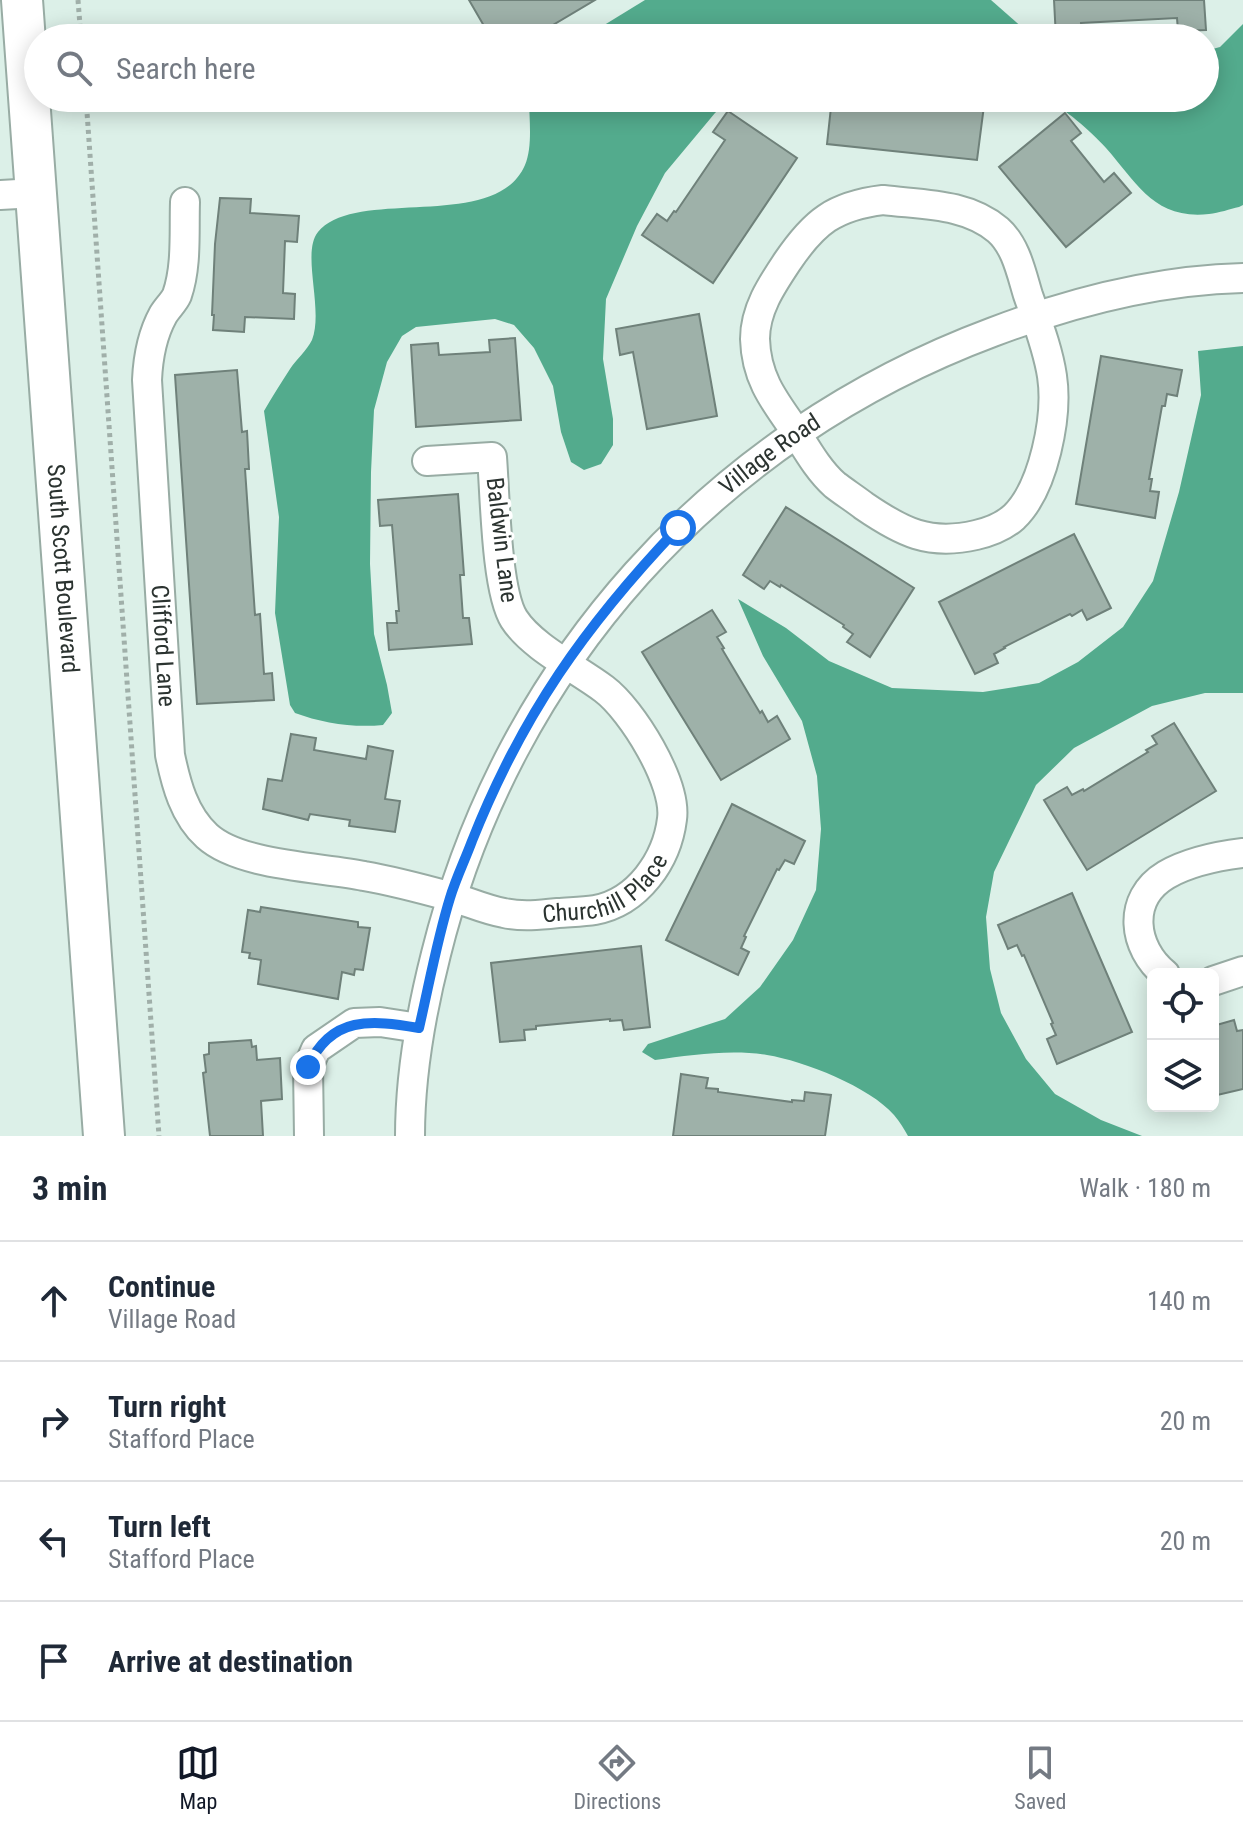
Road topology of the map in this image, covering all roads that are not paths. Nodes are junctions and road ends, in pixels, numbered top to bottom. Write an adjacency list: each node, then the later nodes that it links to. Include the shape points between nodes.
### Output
1 (22, 0): 2 (main road, South Scott Boulevard)
2 (18, 194): 15 (main road, South Scott Boulevard)
3 (185, 202): 10 (street, Clifford Lane, via 183,272 176,298 154,335 147,380 176,786 207,836 234,853 363,875)
4 (1243, 278): 5 (street, Village Road, via 1156,287)
5 (1035, 316): 6 (street, Village Road, via 900,371); 6 (street, via 1054,400 1043,468 1031,496 1012,519 988,532 937,540 895,527 835,485); 6 (street, via 1013,247 978,216 883,200 839,211 804,237 759,312 755,338 765,386)
6 (797, 433): 8 (street, Village Road, via 678,528 628,581)
7 (427, 461): 8 (street, Baldwin Lane, via 492,457 506,602 524,633)
8 (565, 662): 10 (street, Village Road, via 488,799); 10 (street, Churchill Place, via 620,703 658,764 673,815 658,864 621,900 597,909 527,916)
9 (1243, 853): 11 (street, via 1178,869 1149,890 1138,924 1142,946)
10 (450, 897): 14 (street, Village Road)
11 (1158, 968)
12 (1243, 971): 13 (street)
13 (1219, 979)
14 (419, 1028): 16 (street, via 354,1023 316,1049 308,1067); 17 (street, Village Road)
15 (104, 1136)
16 (309, 1136)
17 (410, 1136)

